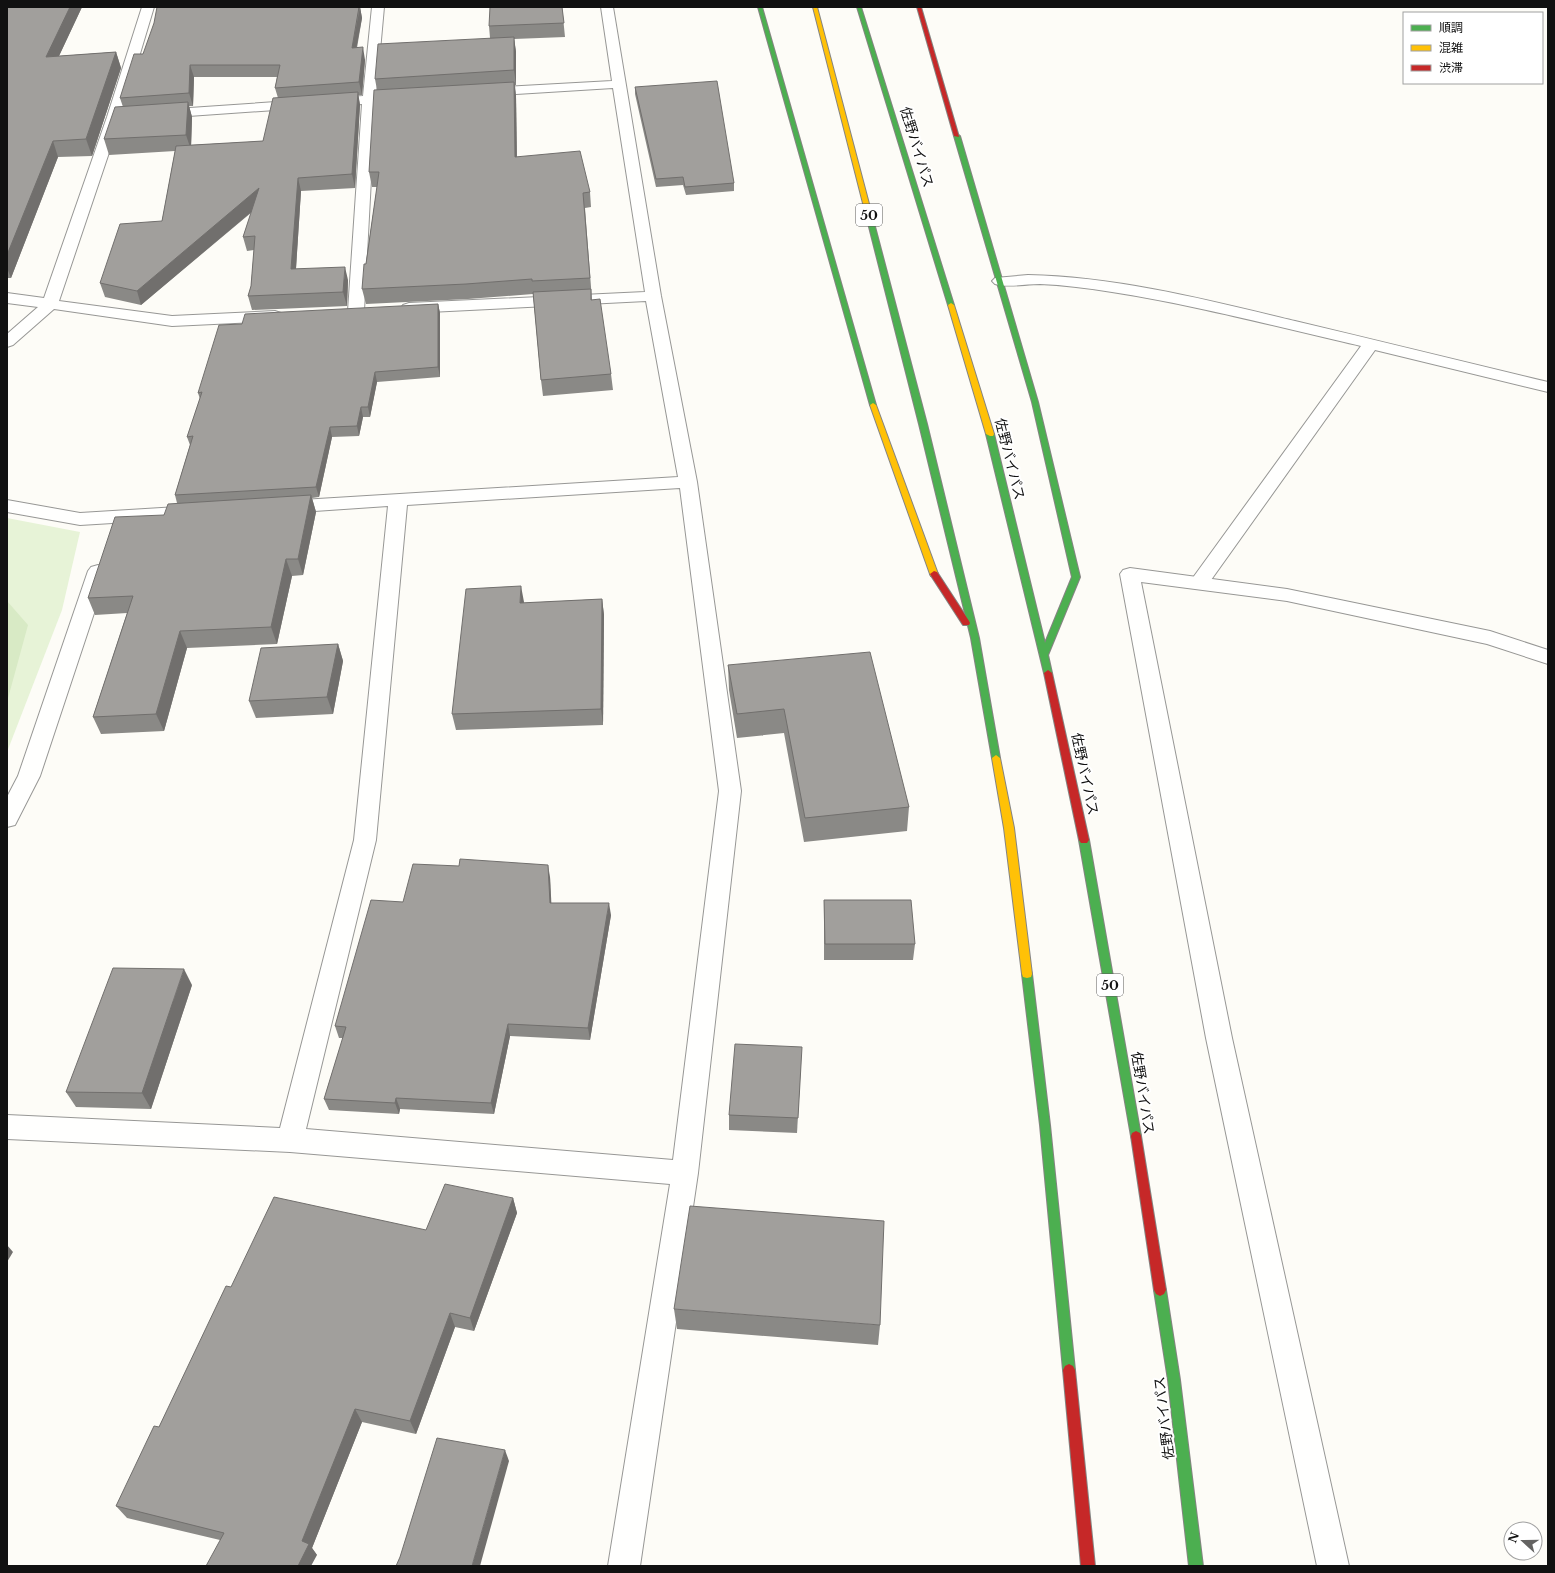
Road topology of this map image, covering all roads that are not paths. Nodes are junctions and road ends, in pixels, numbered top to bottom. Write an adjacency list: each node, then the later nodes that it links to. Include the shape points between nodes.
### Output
1 (148, 7): 14 (street)
2 (378, 7): 11 (street)
3 (607, 7): 8 (street)
4 (760, 7): 32 (highway, via 877,420 934,574)
5 (815, 7): 32 (highway, 50, via 923,424)
6 (860, 7): 33 (highway, 佐野バイパス / 50, via 984,411)
7 (919, 7): 15 (highway)
8 (620, 84): 9 (street); 16 (street)
9 (471, 93)
10 (416, 96): 11 (street)
11 (369, 99): 12 (street); 20 (street)
12 (146, 115)
13 (130, 116): 14 (street)
14 (114, 117): 18 (street)
15 (1000, 281): 23 (street, via 1060,280 1156,294); 33 (highway, via 1035,402 1076,577)
16 (653, 296): 19 (street); 25 (street)
17 (7, 298): 18 (street)
18 (50, 305): 21 (street, via 172,321); 22 (street)
19 (395, 309)
20 (356, 311)
21 (287, 315)
22 (7, 342)
23 (1371, 344): 24 (street); 31 (street)
24 (1548, 388)
25 (688, 482): 26 (street); 38 (street, via 730,791)
26 (398, 500): 28 (street); 37 (street, via 365,840)
27 (7, 506): 30 (street, via 80,520)
28 (264, 508)
29 (210, 511): 30 (street)
30 (116, 517): 35 (street, via 29,776)
31 (1199, 583): 34 (street, via 1287,595 1490,638); 42 (street, via 1130,574 1219,1038)
32 (975, 638): 40 (highway, 50, via 1009,828 1044,1117)
33 (1044, 655): 41 (highway, 佐野バイパス / 50, via 1080,816 1129,1089 1174,1380)
34 (1548, 657)
35 (7, 819)
36 (7, 1127): 37 (street)
37 (290, 1140): 38 (street)
38 (685, 1173): 39 (street)
39 (624, 1566)
40 (1088, 1566)
41 (1196, 1566)
42 (1333, 1566)

